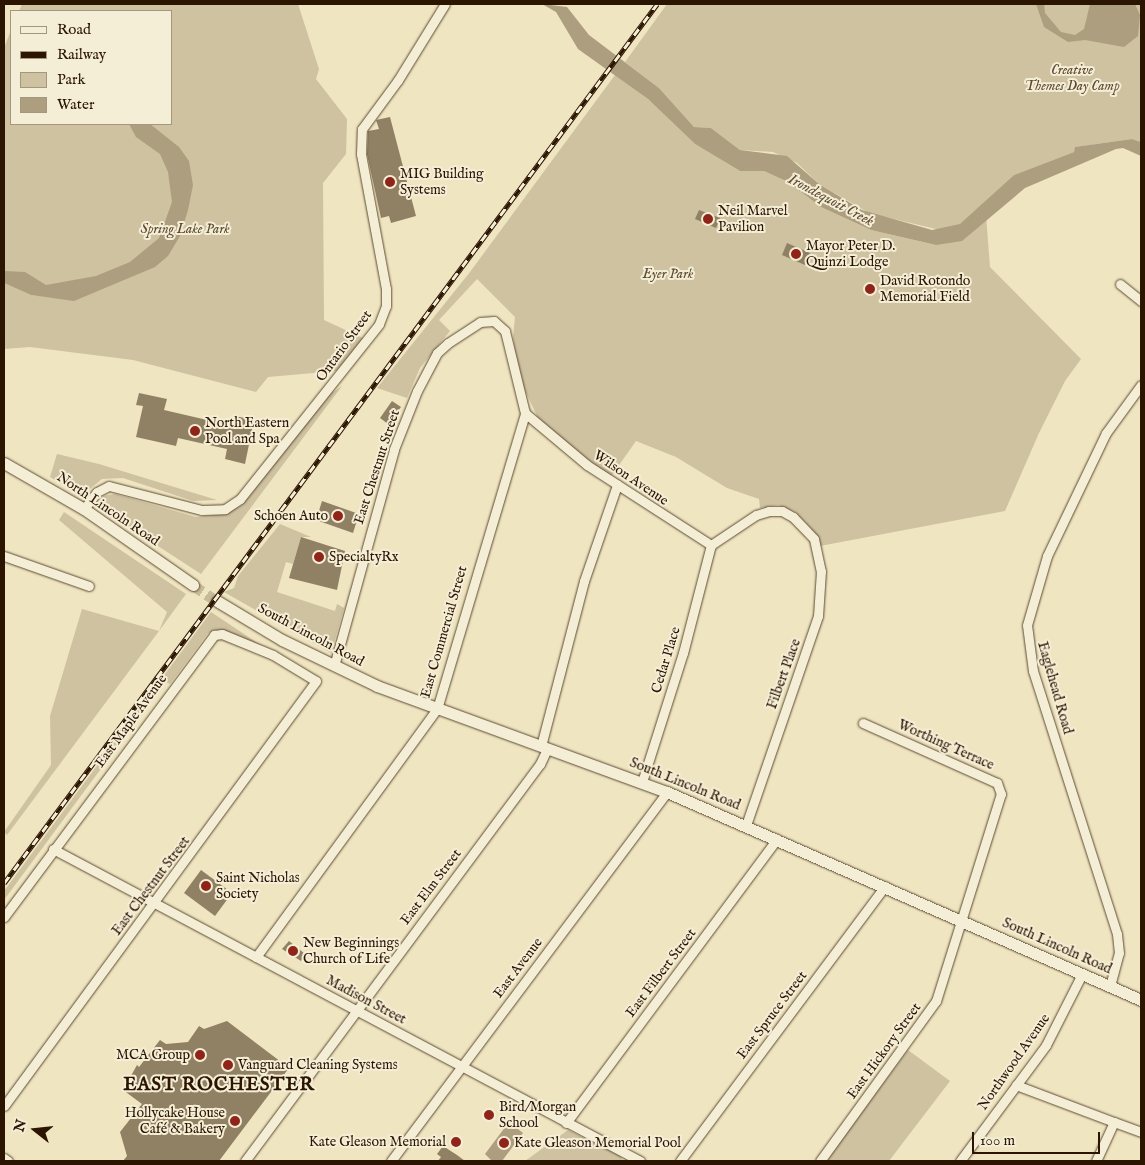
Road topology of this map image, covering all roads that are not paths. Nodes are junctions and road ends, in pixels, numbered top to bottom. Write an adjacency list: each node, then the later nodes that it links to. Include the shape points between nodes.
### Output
1 (445, 4): 8 (street, Ontario Street, via 398,80 362,129 361,154 386,289 386,306 379,324 240,499 224,509 202,510 109,486 97,492)
2 (1120, 284): 3 (street)
3 (1141, 301)
4 (1141, 385): 30 (street, Eaglehead Road, via 1106,433 1047,556 1027,625 1033,672 1118,934 1119,953)
5 (526, 413): 7 (street, Wilson Avenue, via 556,442); 14 (street, East Chestnut Street, via 501,325 480,322 437,353 417,391 394,449); 16 (street, East Commercial Street)
6 (4, 463): 8 (street, North Lincoln Road)
7 (617, 485): 9 (street, Wilson Avenue); 18 (street, East Elm Street, via 584,581)
8 (84, 509): 11 (street, North Lincoln Road)
9 (711, 546): 19 (street, Cedar Place, via 683,653); 21 (street, Filbert Place, via 756,515 782,511 814,539 821,571 818,616)
10 (4, 556): 12 (street)
11 (193, 585)
12 (89, 586)
13 (217, 601): 14 (street, South Lincoln Road)
14 (334, 666): 16 (street, South Lincoln Road)
15 (316, 681): 23 (street, East Maple Avenue, via 273,655 218,633 210,638); 25 (street, East Chestnut Street)
16 (437, 709): 18 (street, South Lincoln Road); 28 (street, East Commercial Street)
17 (862, 723): 27 (street, Worthing Terrace, via 1000,786 1001,800)
18 (544, 748): 19 (street, South Lincoln Road); 32 (street, East Elm Street, via 540,764)
19 (642, 782): 20 (street, South Lincoln Road)
20 (667, 792): 21 (street, South Lincoln Road); 33 (street, East Avenue)
21 (746, 825): 22 (street, South Lincoln Road)
22 (777, 839): 24 (street, South Lincoln Road); 37 (street, East Filbert Street)
23 (53, 850): 25 (street, Madison Street); 26 (street, East Maple Avenue)
24 (885, 886): 27 (street, South Lincoln Road); 44 (street, East Spruce Street)
25 (155, 904): 28 (street, Madison Street); 35 (street, East Chestnut Street)
26 (4, 916)
27 (962, 920): 29 (street, South Lincoln Road); 45 (street, East Hickory Street, via 942,987 929,1014)
28 (256, 957): 32 (street, Madison Street)
29 (1082, 974): 30 (street, South Lincoln Road); 34 (street, Northwood Avenue, via 1055,1031)
30 (1110, 986): 31 (street, South Lincoln Road)
31 (1141, 1000)
32 (356, 1010): 33 (street, Madison Street); 41 (street, East Elm Street)
33 (462, 1066): 37 (street, Madison Street); 42 (street, East Avenue)
34 (1016, 1085): 36 (street); 46 (street, Northwood Avenue)
35 (4, 1106)
36 (1114, 1122): 38 (street); 47 (street)
37 (566, 1123): 43 (street, Madison Street)
38 (1141, 1132)
39 (4, 1158): 40 (street)
40 (8, 1161)
41 (245, 1161)
42 (391, 1161)
43 (637, 1161)
44 (680, 1161)
45 (820, 1161)
46 (960, 1161)
47 (1096, 1161)

